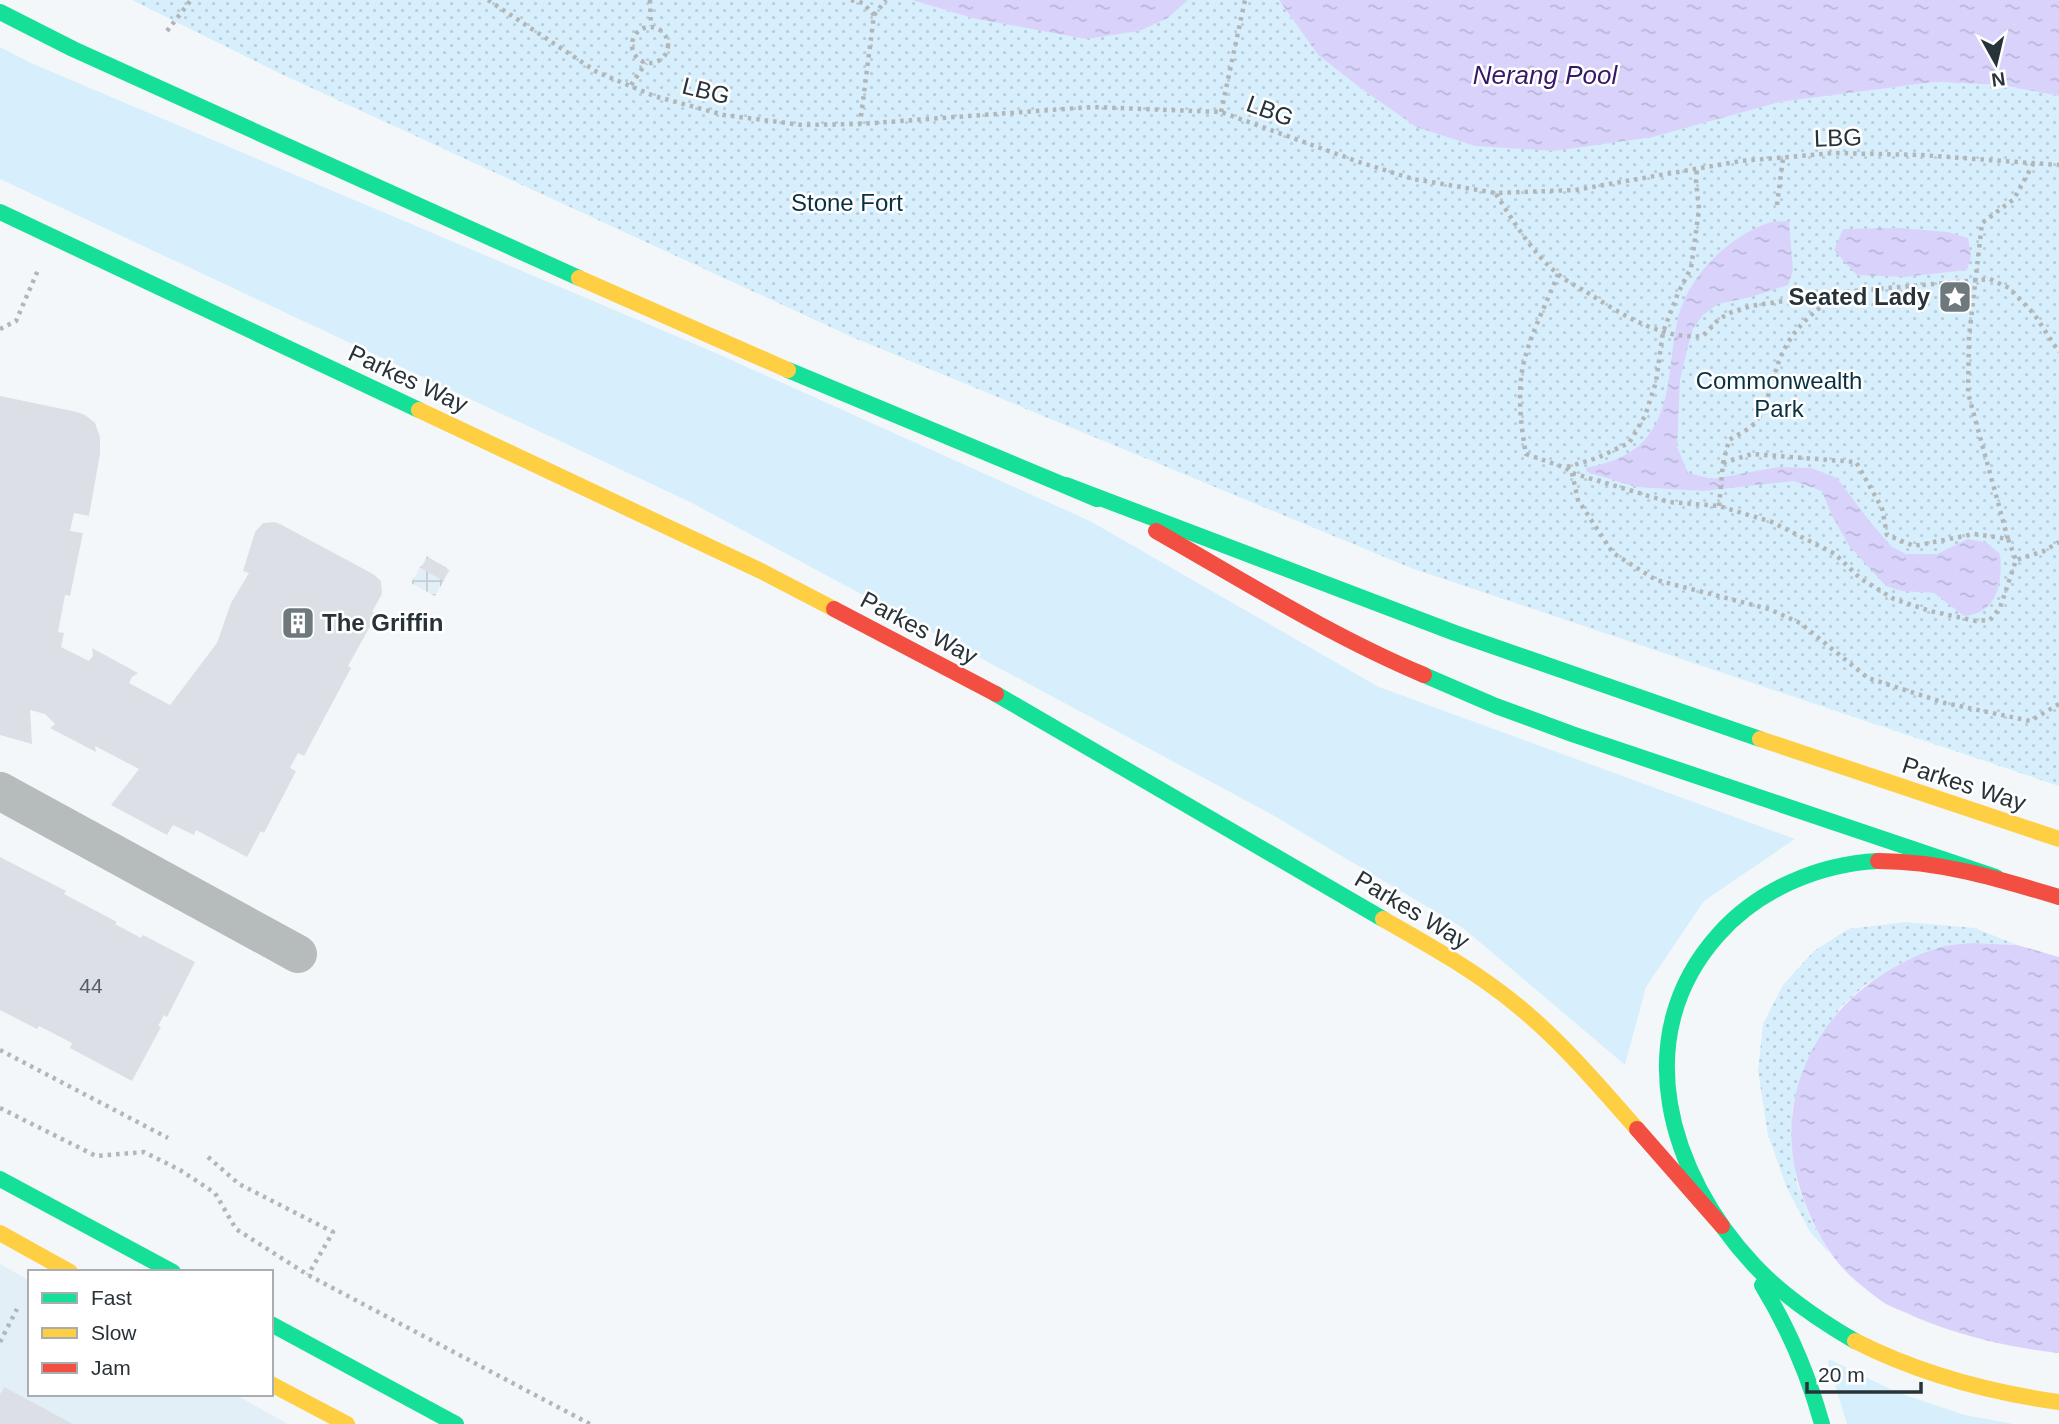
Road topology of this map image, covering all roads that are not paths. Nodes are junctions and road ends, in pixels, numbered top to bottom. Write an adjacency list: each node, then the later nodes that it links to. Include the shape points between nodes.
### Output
1 (0, 12): 3 (main road, Parkes Way, via 581,279)
2 (0, 212): 10 (main road, Parkes Way, via 761,570 1021,707 1451,958 1517,1005 1563,1048)
3 (1066, 485): 5 (main road, Parkes Way, via 1455,633); 6 (main road, Parkes Way, via 1442,684 1572,734)
4 (0, 791): 8 (street)
5 (2059, 839)
6 (1996, 877): 7 (main road); 10 (main road, via 1915,862 1876,861 1822,869 1796,878 1742,911 1704,951 1671,1021 1667,1082 1671,1112 1692,1177)
7 (2059, 897)
8 (298, 954)
9 (0, 1179): 13 (main road)
10 (1725, 1230): 16 (main road, via 1779,1288 1866,1346 1969,1387); 19 (main road, via 1797,1348)
11 (0, 1233): 12 (main road)
12 (66, 1270)
13 (169, 1270)
14 (273, 1326): 18 (main road)
15 (273, 1385): 17 (main road)
16 (2059, 1402)
17 (347, 1424)
18 (456, 1424)
19 (1822, 1424)

